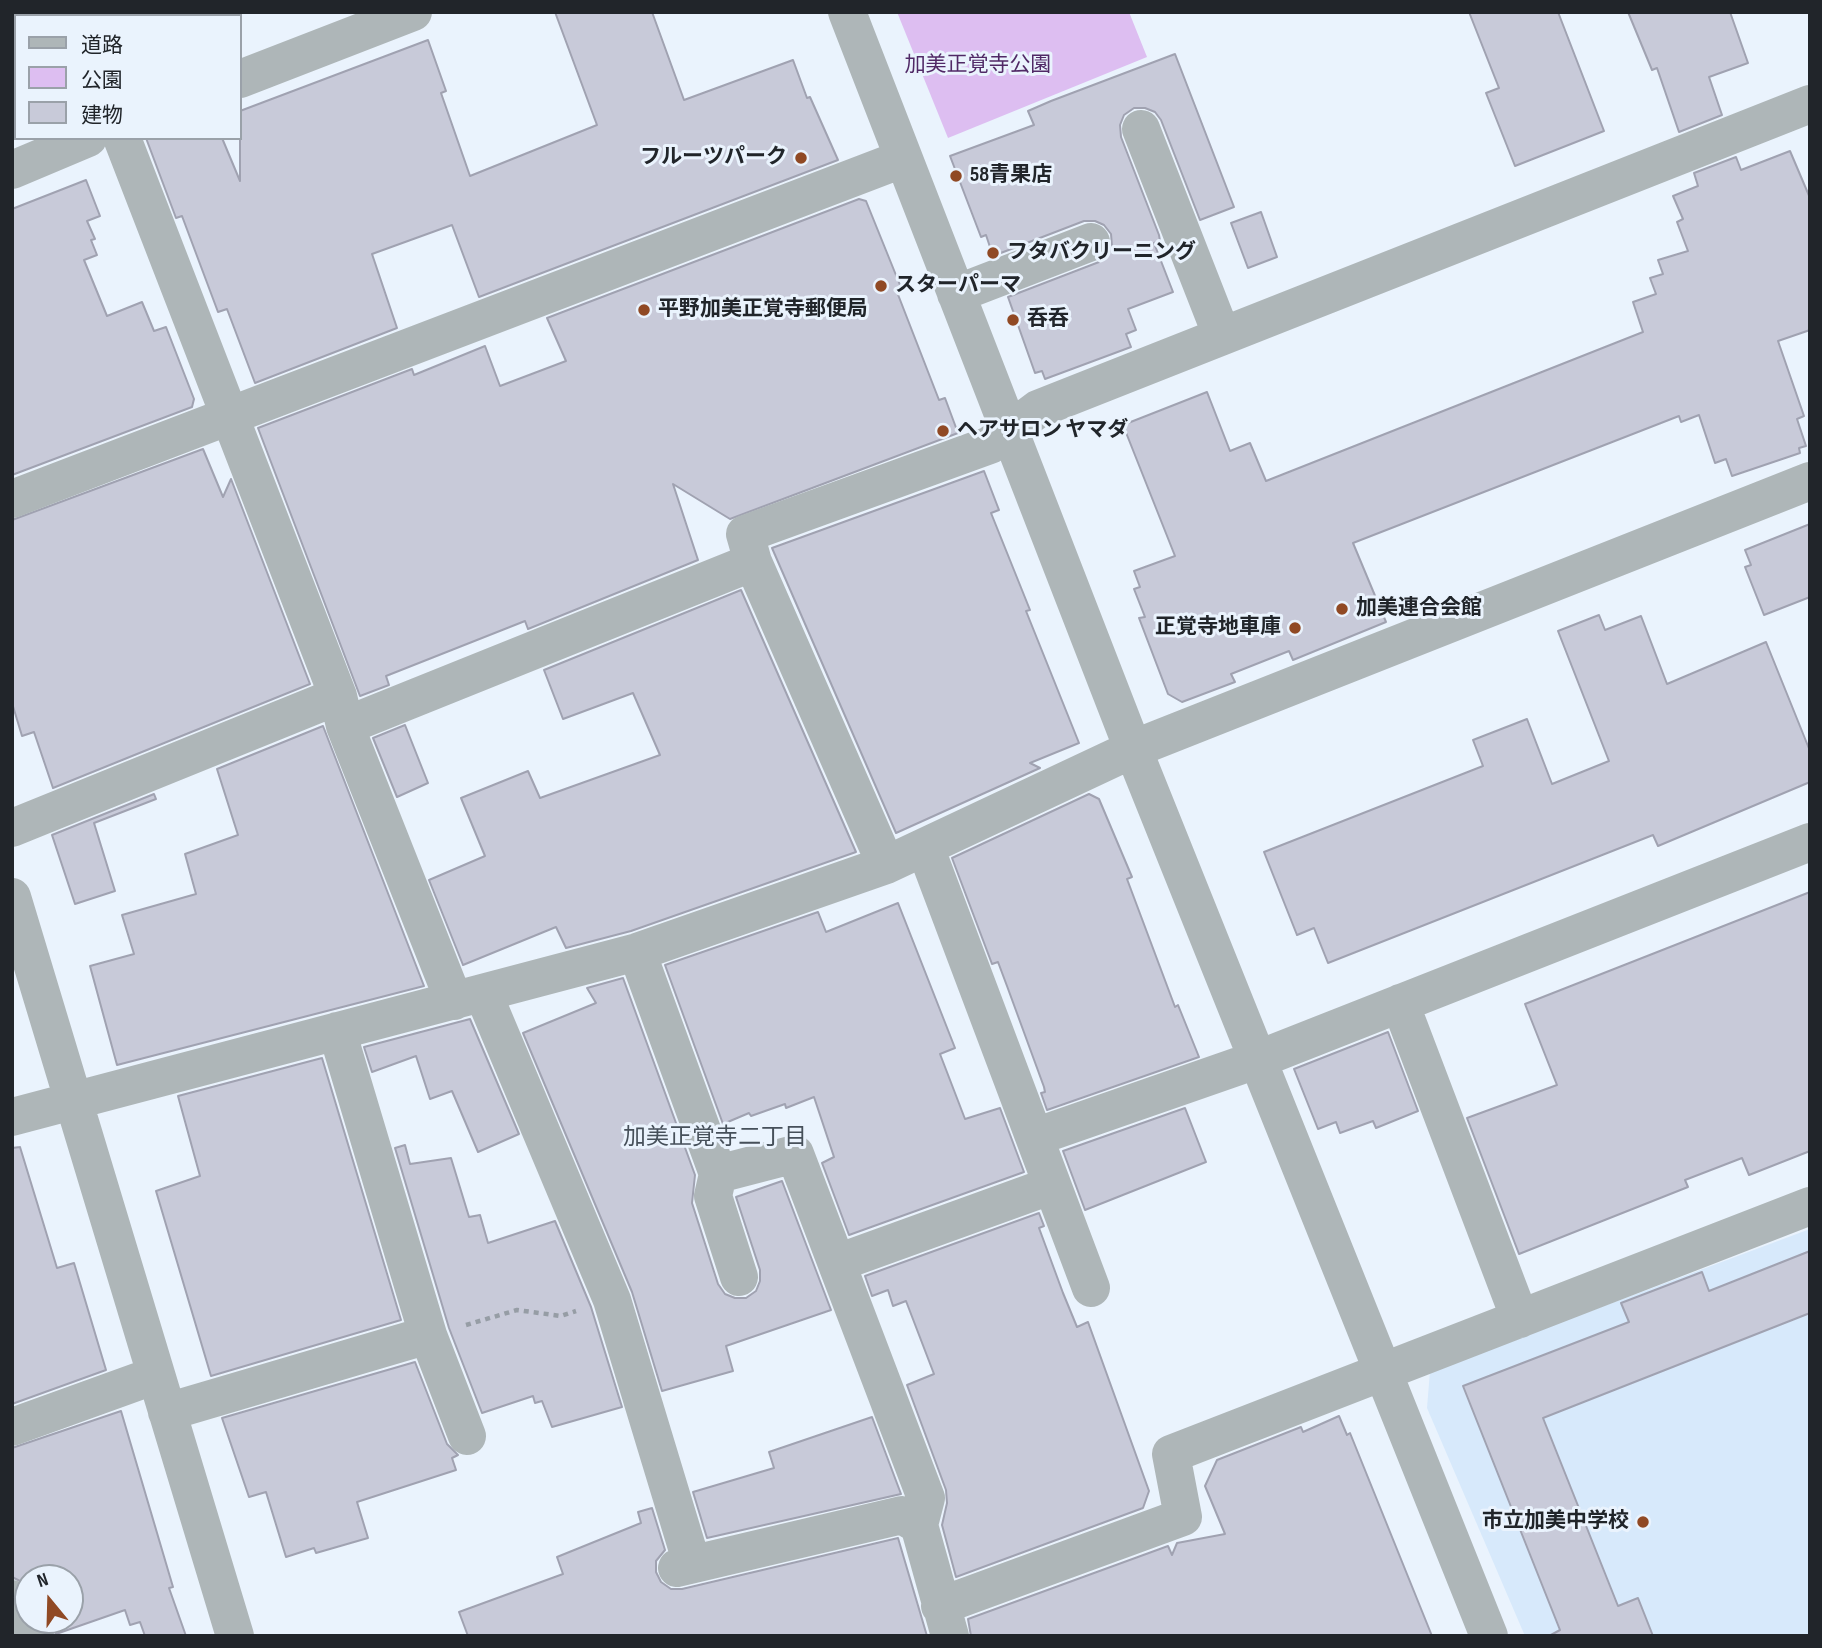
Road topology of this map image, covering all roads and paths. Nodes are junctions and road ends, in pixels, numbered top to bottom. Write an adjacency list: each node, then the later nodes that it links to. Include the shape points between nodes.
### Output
1 (413, 12): 3 (street)
2 (847, 12): 8 (street)
3 (242, 78)
4 (1810, 104): 12 (street)
5 (1141, 129): 12 (street)
6 (83, 140): 9 (street)
7 (123, 140): 13 (street)
8 (902, 159): 11 (street); 13 (street)
9 (12, 170)
10 (1091, 242): 11 (street)
11 (956, 294): 14 (street)
12 (1222, 336): 14 (street, via 1038,409)
13 (230, 418): 16 (street); 18 (street)
14 (1009, 429): 17 (street, via 990,445 745,534); 19 (street)
15 (1810, 481): 19 (street)
16 (12, 499)
17 (753, 562): 18 (street); 23 (street)
18 (341, 711): 20 (street); 26 (street)
19 (1133, 749): 22 (street); 29 (street)
20 (12, 828)
21 (1810, 842): 27 (street)
22 (925, 847): 23 (street); 32 (street)
23 (887, 865): 25 (street)
24 (12, 897): 30 (street)
25 (637, 952): 26 (street); 33 (street)
26 (468, 997): 28 (street); 39 (street)
27 (1400, 1003): 29 (street); 40 (street)
28 (337, 1031): 30 (street); 41 (street)
29 (1259, 1059): 32 (street); 42 (street)
30 (73, 1100): 31 (street); 43 (street)
31 (12, 1117)
32 (1035, 1137): 34 (street)
33 (718, 1174): 36 (street, via 795,1154); 37 (street, via 713,1196)
34 (1051, 1186): 36 (street); 38 (street)
35 (1810, 1206): 40 (street)
36 (837, 1263): 47 (street, via 926,1498)
37 (739, 1277)
38 (1091, 1288)
39 (612, 1300): 41 (path, via 561,1316 517,1310); 47 (street, via 685,1566 902,1516)
40 (1520, 1319): 42 (street)
41 (428, 1335): 44 (street); 46 (street)
42 (1382, 1374): 49 (street, via 1171,1454 1183,1517); 52 (street)
43 (156, 1375): 44 (street); 45 (street)
44 (167, 1412): 51 (street)
45 (12, 1427)
46 (467, 1436)
47 (919, 1525): 49 (street)
48 (12, 1598): 50 (street)
49 (945, 1621)
50 (35, 1636)
51 (235, 1636)
52 (1489, 1636)

